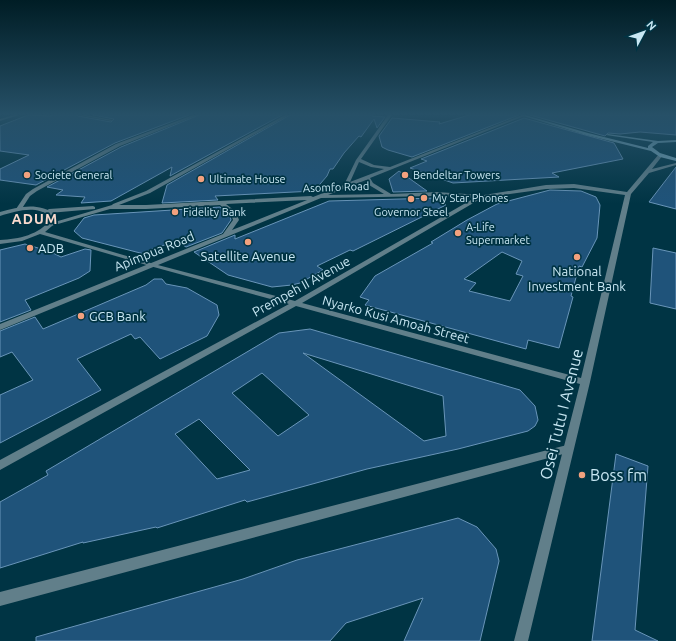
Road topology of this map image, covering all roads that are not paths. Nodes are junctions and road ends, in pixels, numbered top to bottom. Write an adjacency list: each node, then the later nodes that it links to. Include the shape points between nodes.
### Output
1 (120, 145): 22 (street, via 35,190 28,195)
2 (233, 145): 21 (street, via 148,192)
3 (369, 145): 9 (street)
4 (450, 145): 12 (street, Apimpua Road)
5 (631, 145): 7 (main road)
6 (651, 145): 7 (main road)
7 (652, 150): 8 (main road)
8 (661, 156): 10 (main road); 13 (street)
9 (358, 160): 12 (street, via 379,168); 15 (street)
10 (676, 160)
11 (676, 164): 13 (street)
12 (393, 168): 14 (street, Apimpua Road)
13 (645, 172): 16 (street)
14 (367, 178): 15 (street, Apimpua Road); 17 (street, via 371,184)
15 (346, 186): 19 (street, Apimpua Road)
16 (628, 194): 18 (street, Prempeh II Avenue, via 574,186 546,187); 32 (street, Osei Tutu I Avenue)
17 (391, 195): 18 (street, Asomfo Road, via 450,194); 19 (street, Asomfo Road)
18 (480, 197): 30 (street, Prempeh II Avenue)
19 (318, 198): 20 (street, Asomfo Road); 27 (street, Apimpua Road)
20 (221, 203): 21 (street, Asomfo Road); 27 (street, via 234,213 236,220)
21 (110, 207): 23 (street); 25 (street, Asomfo Road)
22 (19, 210): 23 (street); 24 (street)
23 (49, 211): 25 (street, via 54,219)
24 (0, 214)
25 (51, 224): 26 (street, Asomfo Road)
26 (39, 232): 28 (street, Asomfo Road, via 20,239); 29 (street, Nyarko Kusi Amoah Street)
27 (225, 235): 29 (street, Apimpua Road)
28 (0, 242)
29 (152, 265): 30 (street, Nyarko Kusi Amoah Street); 31 (street, Apimpua Road)
30 (295, 304): 32 (street, Nyarko Kusi Amoah Street); 34 (street, Prempeh II Avenue)
31 (0, 327)
32 (584, 382): 33 (street, Osei Tutu I Avenue)
33 (567, 449): 35 (street); 36 (street, Osei Tutu I Avenue)
34 (0, 465)
35 (0, 599)
36 (521, 641)

